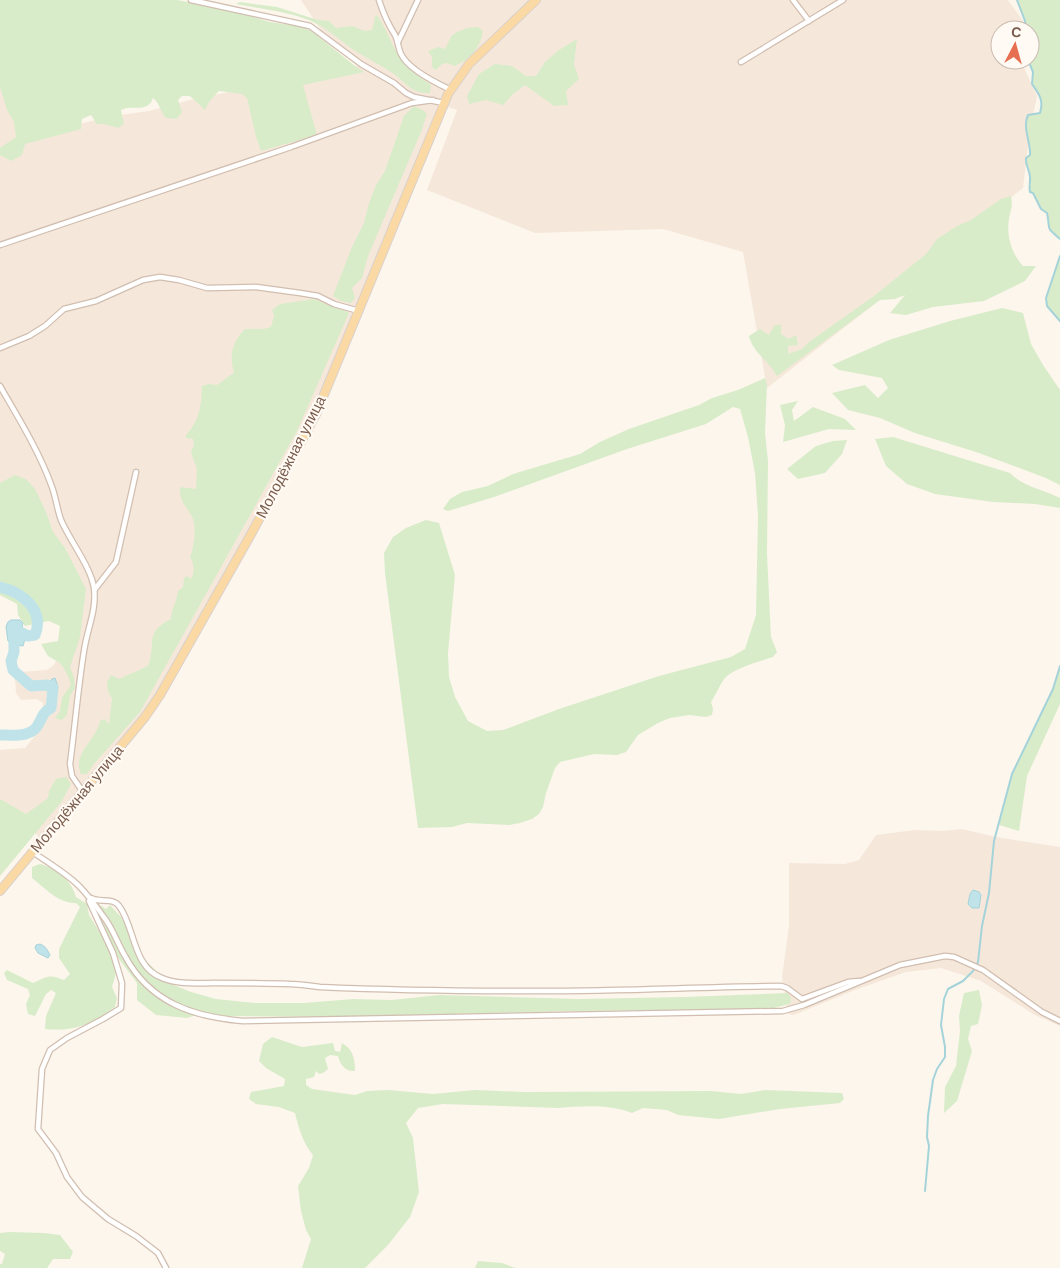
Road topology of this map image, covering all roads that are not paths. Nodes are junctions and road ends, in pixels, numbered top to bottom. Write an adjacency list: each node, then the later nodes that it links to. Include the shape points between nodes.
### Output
1 (191, 0): 11 (street, via 310,26 406,93)
2 (379, 0): 8 (street)
3 (418, 0): 8 (street)
4 (536, 0): 10 (main road, Молодёжная улица, via 469,64)
5 (792, 0): 7 (street)
6 (843, 0): 7 (street)
7 (810, 20): 9 (street)
8 (398, 42): 10 (street, via 402,55 412,66)
9 (741, 62)
10 (450, 90): 12 (main road, Молодёжная улица)
11 (433, 100): 12 (street); 13 (street, via 412,103)
12 (444, 103): 14 (main road, Молодёжная улица)
13 (0, 245)
14 (359, 311): 15 (street, via 318,296 256,287 207,288 160,277 144,280 96,301 64,309 46,326); 19 (main road, Молодёжная улица, via 316,414 160,695)
15 (0, 348)
16 (0, 386): 18 (street, via 27,432 52,486 61,520 91,574)
17 (136, 472): 18 (street, via 116,562)
18 (95, 589): 19 (street, via 93,615 81,667 70,764 72,776)
19 (83, 792): 20 (main road, Молодёжная улица)
20 (33, 852): 21 (main road, Молодёжная улица); 22 (street, via 78,885)
21 (0, 892)
22 (86, 895): 23 (street, via 94,900 116,902 148,968 163,979 184,983 520,991 656,991 781,986 802,999 848,982); 23 (street, via 113,930 125,957 153,990 172,1004 218,1019 767,1012 804,1006); 25 (street, via 113,953 122,983 121,1008 50,1050 42,1069 38,1129 82,1197 158,1254)
23 (862, 981): 24 (street, via 900,965 936,957 954,957 983,970 1042,1012)
24 (1060, 1020)
25 (166, 1268)

